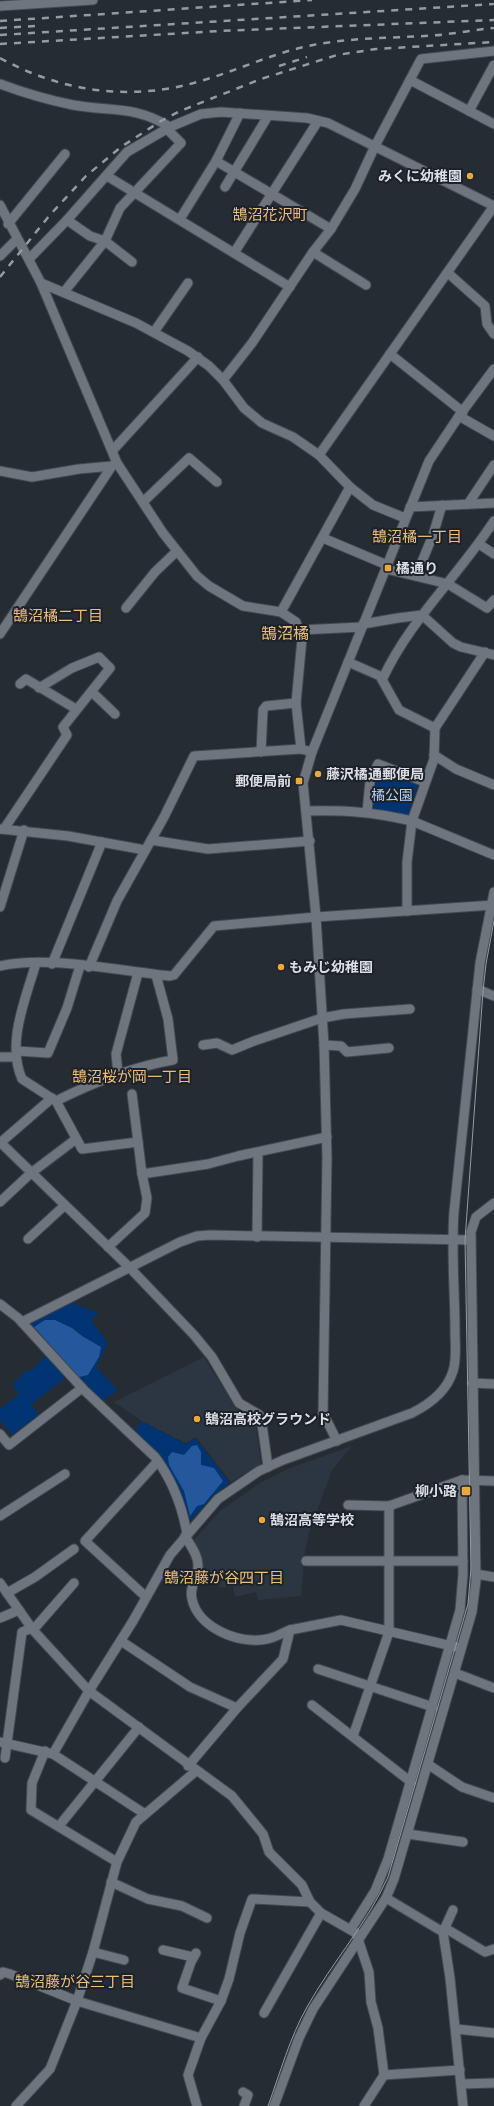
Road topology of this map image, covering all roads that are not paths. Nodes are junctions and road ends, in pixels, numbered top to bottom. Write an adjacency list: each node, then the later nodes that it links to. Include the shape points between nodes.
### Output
1 (93, 0): 2 (street)
2 (24, 2): 3 (street)
3 (0, 6)
4 (494, 51): 6 (street, via 421,58)
5 (494, 65): 8 (street)
6 (410, 80): 8 (street); 14 (street)
7 (0, 84): 13 (street, via 44,99 145,114)
8 (469, 112): 12 (street)
9 (240, 113): 10 (street); 13 (street, via 201,114); 16 (street)
10 (268, 116): 11 (street); 17 (street)
11 (318, 121): 14 (street, via 328,123); 21 (street)
12 (494, 124)
13 (169, 128): 18 (street, via 127,152); 20 (street, via 181,143)
14 (375, 146): 23 (street); 27 (street, via 355,189)
15 (65, 154): 26 (street)
16 (216, 161): 17 (street); 24 (street)
17 (234, 171): 19 (street); 21 (street)
18 (107, 176): 20 (street); 25 (street)
19 (225, 187)
20 (135, 192): 24 (street); 29 (street, via 116,214)
21 (271, 194): 27 (street); 31 (street)
22 (0, 205): 26 (street)
23 (494, 206): 35 (street)
24 (180, 219): 31 (street)
25 (67, 220): 29 (street, via 90,236); 33 (street)
26 (8, 224): 28 (street)
27 (331, 229): 30 (street)
28 (17, 238): 32 (street); 33 (street)
29 (105, 242): 34 (street); 40 (street)
30 (313, 252): 38 (street); 39 (street)
31 (234, 253): 39 (street)
32 (0, 256)
33 (28, 256): 36 (street)
34 (132, 262)
35 (448, 273): 42 (street, via 485,306 487,324); 43 (street)
36 (41, 283): 40 (street); 49 (street)
37 (188, 283): 41 (street)
38 (366, 285)
39 (290, 287): 46 (street)
40 (64, 292): 41 (street)
41 (154, 332): 44 (street)
42 (494, 334)
43 (390, 354): 47 (street); 50 (street)
44 (198, 357): 46 (street); 49 (street)
45 (494, 369): 47 (street)
46 (223, 380): 50 (street, via 244,408 262,423 293,437)
47 (461, 414): 48 (street); 60 (street, via 429,461)
48 (494, 436)
49 (113, 450): 51 (street)
50 (319, 455): 55 (street)
51 (115, 464): 53 (street, via 32,477); 56 (street); 76 (street)
52 (494, 465): 58 (street)
53 (0, 471)
54 (218, 482): 56 (street, via 189,458)
55 (350, 487): 61 (street, via 373,505); 63 (street)
56 (143, 502): 65 (street)
57 (494, 503): 58 (street)
58 (468, 504): 59 (street)
59 (442, 505): 60 (street); 68 (street)
60 (410, 507): 61 (street)
61 (405, 518): 67 (street)
62 (494, 521): 64 (street)
63 (323, 538): 67 (street); 72 (street)
64 (479, 544): 66 (street); 69 (street)
65 (177, 552): 71 (street, via 155,572); 72 (street, via 209,586 243,606)
66 (494, 554)
67 (386, 567): 68 (street); 74 (street)
68 (416, 576): 69 (street)
69 (448, 584): 70 (street, via 487,608); 73 (street)
70 (494, 600)
71 (126, 608)
72 (281, 612): 75 (street, via 296,622)
73 (422, 615): 74 (street); 77 (street, via 453,643); 79 (street, via 393,657)
74 (363, 625): 75 (street); 78 (street)
75 (299, 630): 83 (street, via 302,655)
76 (0, 634)
77 (490, 654): 86 (street)
78 (348, 662): 79 (street); 89 (street)
79 (383, 678): 86 (street, via 399,710)
80 (20, 684): 81 (street, via 26,679)
81 (39, 688): 82 (street, via 72,668 99,656 110,668); 84 (street)
82 (92, 692): 84 (street); 85 (street)
83 (296, 703): 87 (street); 88 (street, via 266,706 263,710)
84 (76, 709): 96 (street, via 63,727 67,735)
85 (115, 714)
86 (435, 728): 90 (street)
87 (301, 749): 88 (street); 89 (street)
88 (261, 752): 98 (street, via 194,756)
89 (312, 752): 93 (street, via 303,782)
90 (434, 755): 91 (street); 92 (street, via 456,769)
91 (425, 782): 94 (street, via 378,764 370,781); 95 (street)
92 (494, 785)
93 (306, 811): 94 (street); 99 (street)
94 (367, 812): 95 (street)
95 (412, 821): 102 (street); 106 (street, via 407,862)
96 (2, 829): 97 (street)
97 (24, 830): 100 (street); 105 (street)
98 (151, 840): 99 (street, via 208,849); 101 (street)
99 (310, 841): 107 (street)
100 (102, 842): 101 (street); 109 (street)
101 (144, 850): 111 (street)
102 (494, 855)
103 (494, 892): 104 (street)
104 (493, 905): 106 (street); 114 (street, via 483,943)
105 (0, 907)
106 (407, 911): 107 (street)
107 (316, 917): 113 (street, via 214,926 174,976); 117 (street)
108 (36, 963): 109 (street); 110 (street); 121 (street, via 21,1018)
109 (52, 964): 111 (street)
110 (0, 966)
111 (85, 967): 112 (street); 121 (street, via 48,1053)
112 (138, 973): 113 (street); 123 (street, via 116,1054)
113 (156, 975): 123 (street, via 168,1019 173,1060 138,1066)
114 (477, 989): 115 (street); 139 (street)
115 (494, 996)
116 (410, 1009): 117 (street)
117 (322, 1018): 118 (street, via 232,1050 217,1043); 119 (street)
118 (203, 1045)
119 (324, 1045): 120 (street, via 341,1046 347,1052); 126 (street)
120 (389, 1048)
121 (17, 1054): 122 (street); 125 (street, via 22,1079)
122 (0, 1057)
123 (118, 1073): 125 (street)
124 (132, 1094): 128 (street)
125 (54, 1099): 127 (street); 129 (street)
126 (327, 1137): 130 (street); 137 (street)
127 (76, 1138): 128 (street, via 82,1148); 131 (street)
128 (138, 1142): 132 (street)
129 (0, 1143): 131 (street)
130 (258, 1152): 132 (street, via 208,1164); 136 (street)
131 (31, 1173): 133 (street); 135 (street)
132 (142, 1174): 141 (street, via 147,1198 145,1213)
133 (0, 1202)
134 (494, 1203): 140 (street, via 476,1217)
135 (64, 1206): 138 (street); 141 (street)
136 (257, 1237): 137 (street); 142 (street, via 197,1236)
137 (326, 1238): 139 (street); 149 (street, via 323,1413)
138 (28, 1239)
139 (452, 1240): 140 (street); 149 (street, via 455,1362 444,1388 426,1406 412,1413)
140 (471, 1240): 145 (street)
141 (108, 1247): 142 (street)
142 (129, 1268): 144 (street); 151 (street, via 212,1357 239,1403 258,1414)
143 (0, 1304): 144 (street)
144 (22, 1322): 147 (street)
145 (472, 1383): 146 (street); 153 (street)
146 (494, 1384)
147 (82, 1388): 148 (street, via 8,1444); 150 (street)
148 (0, 1434)
149 (337, 1440): 151 (street)
150 (158, 1461): 159 (street, via 180,1500); 169 (street, via 85,1541)
151 (268, 1467): 159 (street, via 218,1499)
152 (65, 1474): 158 (street)
153 (474, 1479): 154 (street); 155 (street); 164 (street)
154 (462, 1480): 157 (street); 163 (street)
155 (494, 1481)
156 (348, 1505): 157 (street)
157 (389, 1506): 162 (street)
158 (0, 1516)
159 (186, 1535): 169 (street, via 170,1555); 173 (street, via 197,1558 198,1567 191,1591 196,1611 202,1618 214,1628 246,1639 267,1640)
160 (74, 1549): 168 (street)
161 (306, 1561): 162 (street)
162 (390, 1561): 163 (street); 174 (street)
163 (463, 1561): 176 (street, via 462,1603)
164 (476, 1574): 165 (street); 177 (street, via 474,1604)
165 (494, 1577)
166 (0, 1583): 168 (street)
167 (74, 1583): 172 (street)
168 (7, 1593): 170 (street)
169 (146, 1597): 175 (street)
170 (19, 1610): 171 (street); 172 (street)
171 (0, 1618)
172 (32, 1629): 182 (street); 188 (street, via 22,1632)
173 (290, 1630): 174 (street, via 341,1620); 185 (street, via 283,1659)
174 (389, 1632): 176 (street); 180 (street)
175 (121, 1642): 182 (street); 185 (street, via 190,1687)
176 (451, 1646): 177 (street); 184 (street)
177 (462, 1649): 179 (street)
178 (318, 1669): 180 (street)
179 (455, 1673): 181 (street); 191 (street)
180 (370, 1687): 184 (street); 187 (street)
181 (494, 1688)
182 (89, 1691): 186 (street); 189 (street)
183 (312, 1705): 187 (street)
184 (433, 1707): 195 (street)
185 (237, 1708): 192 (street)
186 (139, 1727): 192 (street); 194 (street)
187 (353, 1736): 195 (street)
188 (4, 1742): 189 (street); 190 (street)
189 (49, 1753): 194 (street); 198 (street, via 32,1783 31,1810)
190 (5, 1758)
191 (429, 1765): 196 (street, via 462,1787); 199 (street)
192 (188, 1766): 193 (street)
193 (196, 1772): 197 (street); 204 (street, via 232,1796 263,1834 269,1852 302,1885)
194 (94, 1781): 197 (street); 198 (street)
195 (411, 1782): 208 (street, via 374,1895)
196 (494, 1798)
197 (145, 1814): 201 (street, via 136,1822)
198 (59, 1826): 201 (street)
199 (408, 1834): 200 (street); 203 (street)
200 (463, 1842)
201 (117, 1862): 202 (street)
202 (111, 1882): 207 (street, via 148,1899 182,1906); 213 (street)
203 (386, 1898): 209 (street); 210 (street)
204 (310, 1902): 206 (street); 216 (street, via 252,1899)
205 (453, 1910): 209 (street)
206 (321, 1913): 208 (street); 218 (street)
207 (207, 1918)
208 (351, 1929): 210 (street, via 356,1933)
209 (444, 1930): 211 (street, via 485,1952); 219 (street)
210 (358, 1940): 223 (street, via 369,1972 371,2002 378,2028); 230 (street, via 313,2009 299,2038)
211 (494, 1949)
212 (163, 1950): 216 (street, via 195,1955 182,1988)
213 (93, 1952): 214 (street); 217 (street)
214 (124, 1960)
215 (0, 1975): 217 (street, via 3,1972 10,1974)
216 (221, 2001): 221 (street)
217 (77, 2002): 221 (street); 227 (street, via 50,2069)
218 (264, 2013)
219 (456, 2029): 220 (street); 222 (street)
220 (494, 2033)
221 (202, 2038): 228 (street, via 188,2075)
222 (460, 2070): 223 (street); 225 (street)
223 (384, 2075): 231 (street)
224 (494, 2083): 225 (street)
225 (461, 2084): 232 (street)
226 (243, 2092): 229 (street, via 248,2095)
227 (16, 2106)
228 (197, 2106)
229 (244, 2106)
230 (274, 2106)
231 (364, 2106)
232 (463, 2106)

